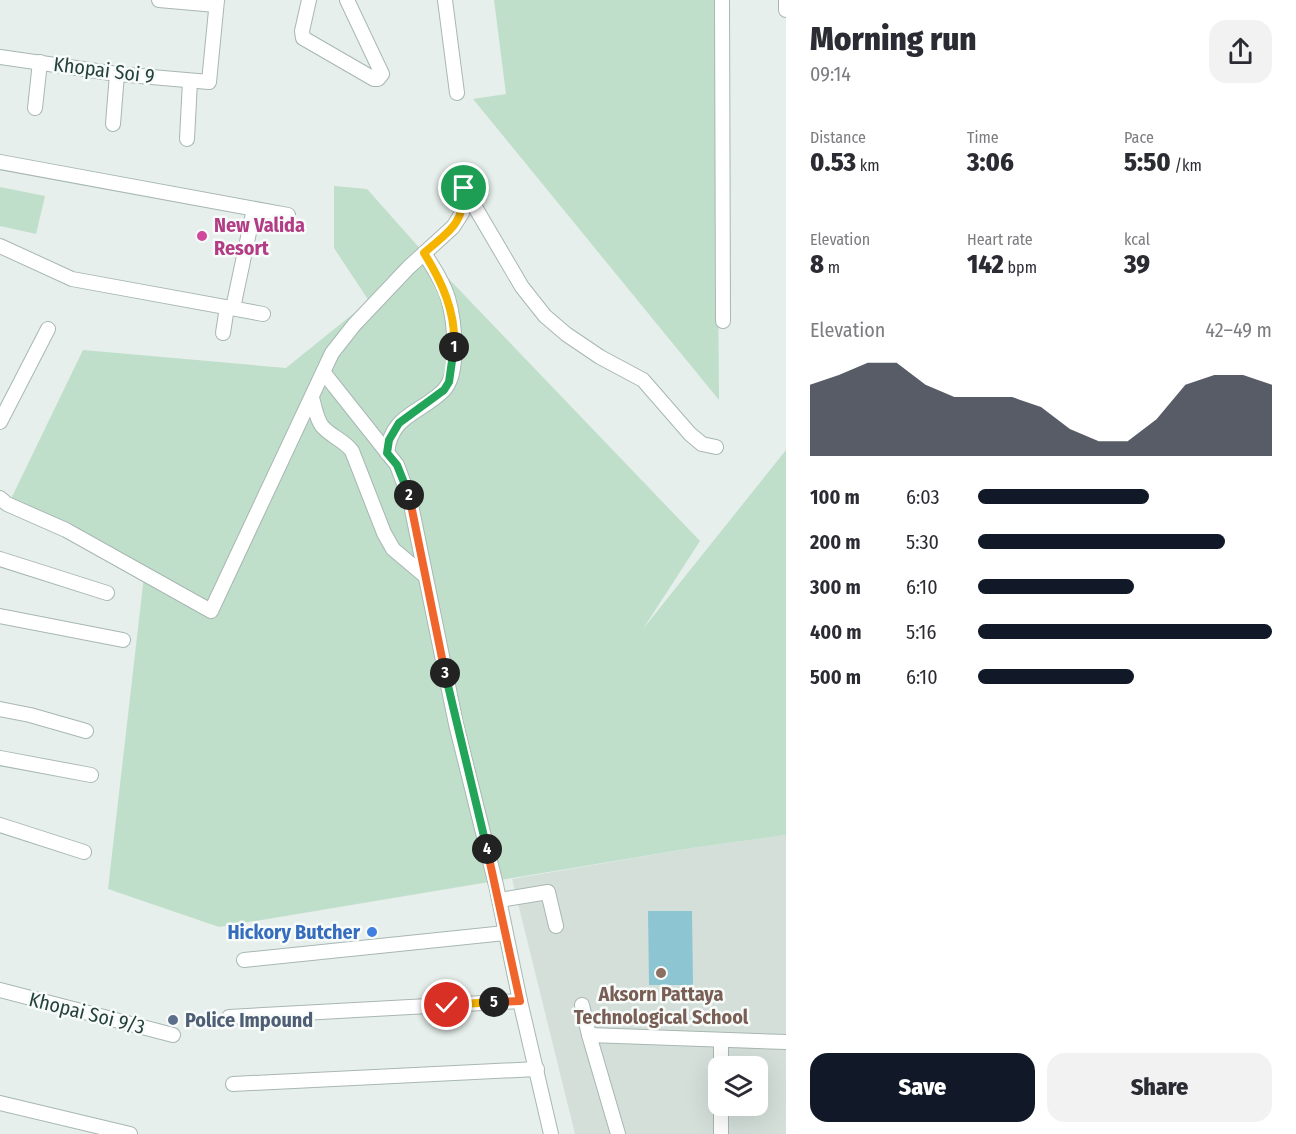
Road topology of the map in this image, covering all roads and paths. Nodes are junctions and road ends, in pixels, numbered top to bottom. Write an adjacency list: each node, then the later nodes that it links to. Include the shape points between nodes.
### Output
1 (159, 0): 7 (street)
2 (309, 0): 3 (street, via 303,38 378,79 382,74)
3 (347, 0)
4 (445, 0): 13 (street)
5 (722, 0): 24 (street)
6 (786, 0): 8 (street)
7 (217, 2): 12 (street, Khopai Soi 9, via 209,82)
8 (786, 10)
9 (0, 57): 10 (street, Khopai Soi 9)
10 (40, 62): 11 (street, Khopai Soi 9); 14 (street)
11 (117, 74): 12 (street, Khopai Soi 9); 15 (street)
12 (190, 81): 16 (street)
13 (457, 93)
14 (35, 108)
15 (113, 124)
16 (187, 139)
17 (0, 162): 18 (street)
18 (254, 209): 19 (street); 22 (street)
19 (288, 215)
20 (0, 246): 22 (street, via 72,279)
21 (424, 253): 27 (street, via 354,326 332,353); 33 (street, via 453,227 462,213 464,188 522,287 545,316 600,357 643,380 690,434 702,444); 34 (street, via 447,297 455,340 453,361 444,390 399,423)
22 (230, 308): 23 (street); 26 (street)
23 (263, 314)
24 (723, 321)
25 (48, 329): 29 (street)
26 (223, 333)
27 (324, 373): 28 (street); 31 (street)
28 (312, 398): 32 (street, via 323,428); 35 (street, via 211,611)
29 (3, 407): 30 (street)
30 (0, 422)
31 (368, 430): 32 (street); 34 (street)
32 (345, 442): 37 (street, via 393,549)
33 (716, 447)
34 (387, 453): 37 (street, via 397,465 410,500)
35 (0, 498)
36 (0, 559): 38 (street)
37 (425, 576): 47 (street, via 456,724)
38 (107, 593)
39 (0, 616): 40 (street)
40 (123, 640)
41 (0, 709): 42 (street)
42 (86, 731)
43 (0, 758): 44 (street)
44 (91, 776)
45 (0, 825): 46 (street)
46 (84, 852)
47 (500, 900): 48 (street, via 548,892); 49 (street)
48 (556, 926)
49 (505, 933): 50 (street); 52 (street)
50 (244, 960)
51 (0, 990): 55 (street, Khopai Soi 9/3)
52 (520, 1001): 54 (street); 60 (street)
53 (582, 1005): 56 (street)
54 (229, 1017)
55 (173, 1035)
56 (589, 1035): 57 (street); 66 (street)
57 (721, 1040): 58 (street); 59 (street)
58 (786, 1042)
59 (721, 1056)
60 (537, 1068): 61 (street); 65 (street)
61 (233, 1084)
62 (0, 1103): 64 (street)
63 (721, 1116): 67 (street)
64 (130, 1134)
65 (551, 1134)
66 (618, 1134)
67 (721, 1134)

